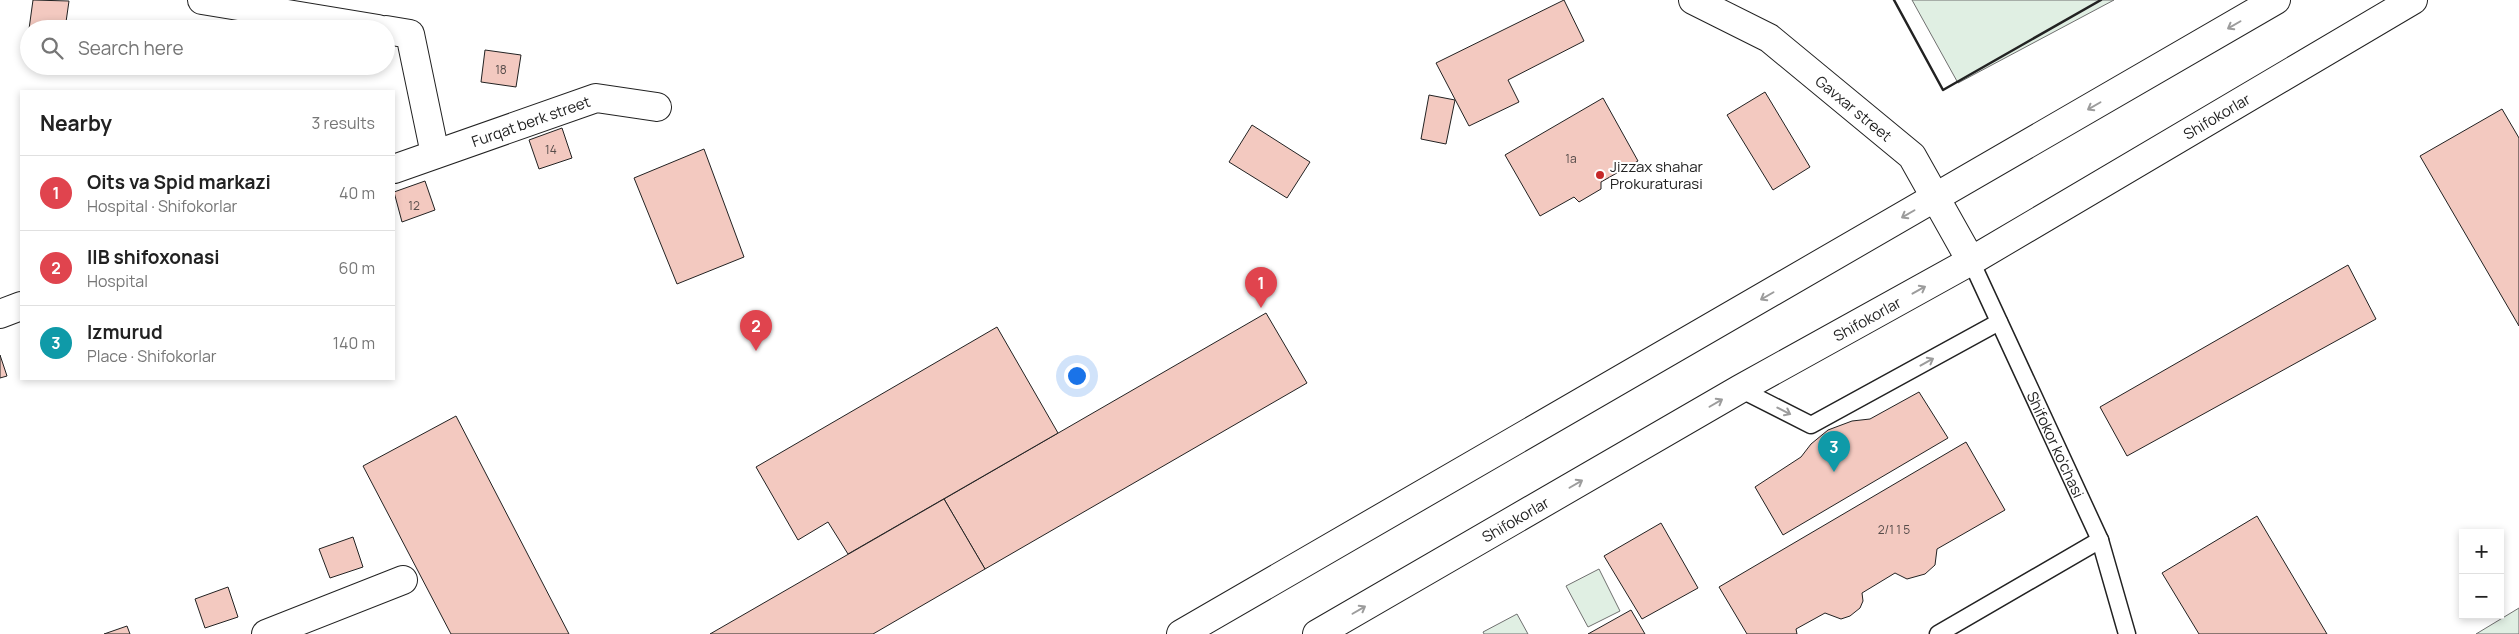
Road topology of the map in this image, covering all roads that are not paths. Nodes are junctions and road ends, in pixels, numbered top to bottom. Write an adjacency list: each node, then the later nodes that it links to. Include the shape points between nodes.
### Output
1 (202, 0): 5 (main road)
2 (1693, 0): 10 (main road, Gavxar street, via 1769,38 1912,156)
3 (2276, 0): 10 (main road, one-way to 10)
4 (2413, 0): 11 (main road, Shifokorlar)
5 (323, 20)
6 (395, 32): 8 (main road, via 410,34)
7 (657, 107): 8 (main road, Furqat berk street, via 596,98)
8 (435, 154): 9 (main road, Furqat berk street)
9 (395, 169)
10 (1935, 199): 11 (main road, Gavxar street); 19 (main road, one-way to 19)
11 (1971, 261): 14 (lane, Shifokor ko'chasi); 15 (main road, Shifokorlar, one-way to 11)
12 (20, 306): 13 (main road)
13 (0, 314)
14 (2000, 322): 15 (lane, one-way to 14, via 1811,425); 16 (lane, Shifokor ko'chasi)
15 (1740, 388): 20 (main road, Shifokorlar, one-way to 15)
16 (2100, 540): 21 (lane); 22 (lane, Shifokor ko'chasi)
17 (403, 580): 18 (main road)
18 (266, 634)
19 (1181, 634)
20 (1317, 634)
21 (1938, 634)
22 (2128, 634)

